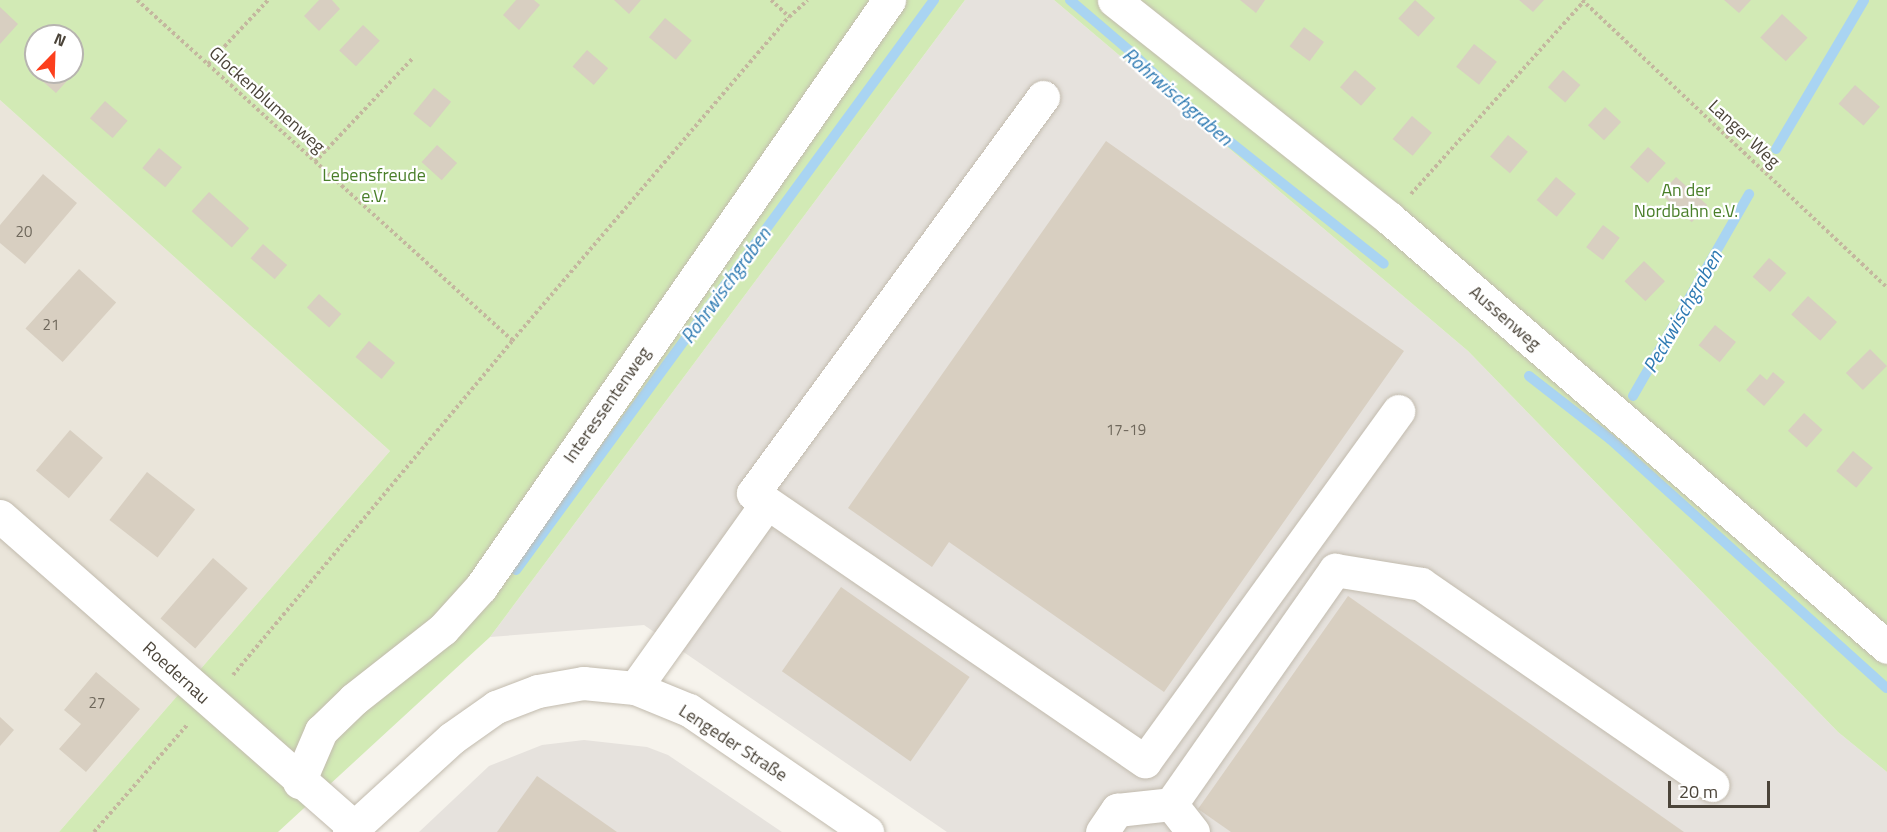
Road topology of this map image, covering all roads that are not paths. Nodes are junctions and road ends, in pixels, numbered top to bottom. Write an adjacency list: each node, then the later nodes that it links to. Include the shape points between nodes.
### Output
1 (889, 0): 9 (street, Interessentenweg, via 481,587 443,629 354,699 321,731)
2 (1114, 0): 7 (street, Aussenweg, via 1389,218)
3 (1043, 97): 5 (street, via 753,493)
4 (1398, 411): 5 (street, via 1145,761)
5 (767, 503): 8 (street)
6 (0, 516): 9 (street, Roedernau)
7 (1887, 647)
8 (635, 688): 12 (street, Lengeder Straße, via 584,683 538,691 496,707 452,738); 13 (street, Lengeder Straße, via 688,710)
9 (299, 782): 12 (street, Roedernau)
10 (1712, 785): 11 (street, via 1421,584 1335,570)
11 (1171, 804): 14 (street, via 1117,810); 15 (street)
12 (351, 830)
13 (867, 832)
14 (1102, 832)
15 (1193, 832)

